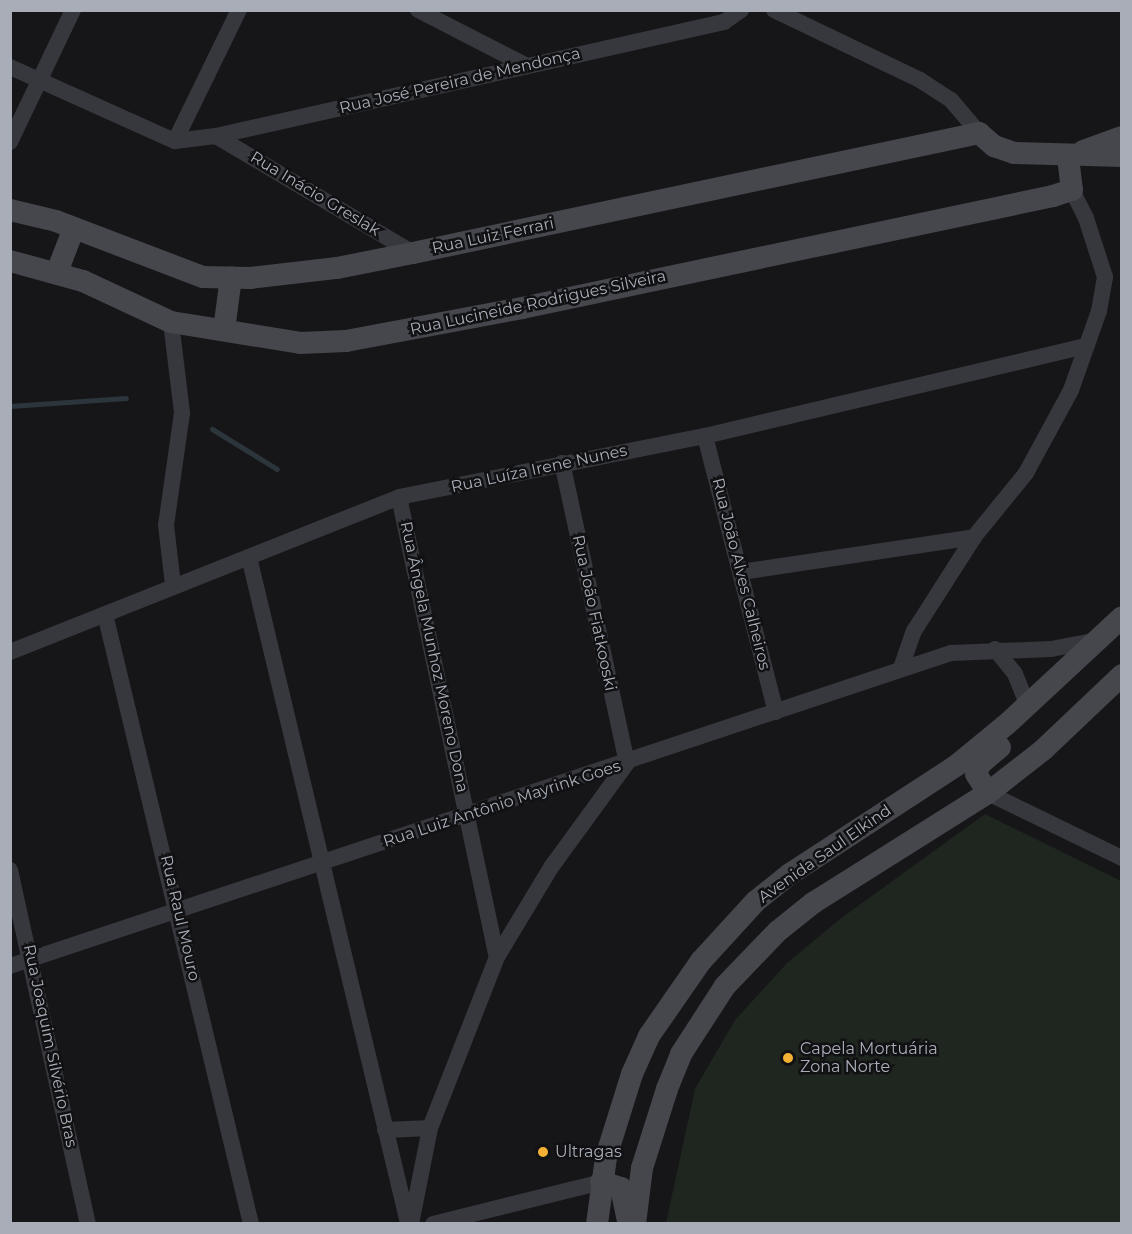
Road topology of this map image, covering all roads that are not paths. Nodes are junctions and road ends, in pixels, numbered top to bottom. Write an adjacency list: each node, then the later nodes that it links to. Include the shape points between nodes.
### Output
1 (73, 10): 8 (street)
2 (238, 10): 12 (street)
3 (418, 10): 6 (street)
4 (741, 10): 6 (street, Rua José Pereira de Mendonça, via 724,22)
5 (774, 10): 9 (street, via 920,80 951,100)
6 (526, 66): 10 (street, Rua José Pereira de Mendonça)
7 (10, 68): 8 (street)
8 (40, 80): 12 (street); 13 (street)
9 (979, 133): 14 (street, via 994,146 1014,153); 19 (street, Rua Luiz Ferrari)
10 (216, 136): 12 (street, Rua José Pereira de Mendonça); 19 (street, Rua Inácio Greslak)
11 (1122, 137): 14 (street)
12 (175, 141)
13 (10, 142)
14 (1068, 156): 15 (street); 16 (street)
15 (1122, 156)
16 (1072, 190): 24 (street, Rua Lucineide Rodrigues Silveira, via 522,308 346,341 300,343); 25 (street, via 1086,218 1105,277)
17 (10, 210): 18 (street, Rua Luiz Ferrari)
18 (74, 228): 21 (street); 22 (street, Rua Luiz Ferrari, via 203,277)
19 (413, 253): 22 (street, Rua Luiz Ferrari, via 337,268 250,279)
20 (10, 261): 21 (street, Rua Lucineide Rodrigues Silveira)
21 (57, 272): 23 (street, Rua Lucineide Rodrigues Silveira)
22 (231, 277): 24 (street)
23 (171, 322): 24 (street, Rua Lucineide Rodrigues Silveira); 32 (street, via 182,413 166,525)
24 (224, 330)
25 (1087, 346): 26 (street, Rua Luíza Irene Nunes); 29 (street, via 1071,390 1026,473)
26 (705, 436): 27 (street, Rua Luíza Irene Nunes); 31 (street, Rua João Alves Calheiros)
27 (562, 463): 28 (street, Rua Luíza Irene Nunes); 42 (street, Rua João Fiatkooski)
28 (399, 497): 30 (street, Rua Luíza Irene Nunes); 44 (street, Rua Ângela Munhoz Moreno Dona)
29 (974, 537): 31 (street); 38 (street, via 914,631)
30 (249, 557): 32 (street, Rua Luíza Irene Nunes); 46 (street)
31 (741, 572): 41 (street, Rua João Alves Calheiros)
32 (173, 585): 33 (street, Rua Luíza Irene Nunes)
33 (105, 614): 37 (street, Rua Luíza Irene Nunes); 48 (street, Rua Raul Mouro)
34 (1122, 617): 35 (street, Avenida Saul Elkind)
35 (1100, 640): 36 (street, Rua Luiz Antônio Mayrink Goes, via 1051,649); 40 (street, Avenida Saul Elkind)
36 (995, 649): 38 (street, Rua Luiz Antônio Mayrink Goes, via 951,652); 40 (street, via 1016,674)
37 (10, 652)
38 (901, 668): 41 (street, Rua Luiz Antônio Mayrink Goes)
39 (1122, 675): 43 (street, Avenida Saul Elkind, via 1068,729)
40 (1028, 707): 43 (street, via 1015,734 980,764 978,781); 54 (street, Avenida Saul Elkind, via 957,765 790,874 725,933 671,1000 649,1036 632,1074)
41 (776, 712): 42 (street, Rua Luiz Antônio Mayrink Goes)
42 (627, 763): 44 (street, Rua Luiz Antônio Mayrink Goes); 49 (street, via 552,867)
43 (988, 792): 45 (street); 61 (street, Avenida Saul Elkind, via 813,903 778,931 725,986 681,1054 667,1089 642,1168)
44 (469, 816): 46 (street, Rua Luiz Antônio Mayrink Goes); 49 (street, Rua Ângela Munhoz Moreno Dona)
45 (1122, 858)
46 (321, 864): 48 (street, Rua Luiz Antônio Mayrink Goes); 53 (street)
47 (10, 870): 50 (street, Rua Joaquim Silvério Bras)
48 (179, 911): 50 (street, Rua Luiz Antônio Mayrink Goes); 56 (street, Rua Raul Mouro)
49 (497, 957): 52 (street)
50 (31, 959): 51 (street, Rua Luiz Antônio Mayrink Goes); 55 (street, Rua Joaquim Silvério Bras)
51 (10, 966)
52 (430, 1128): 53 (street); 57 (street)
53 (385, 1130): 57 (street)
54 (601, 1182): 58 (street); 59 (street, Avenida Saul Elkind); 60 (street, via 621,1188)
55 (88, 1224)
56 (251, 1224)
57 (409, 1224)
58 (434, 1224)
59 (597, 1224)
60 (628, 1224)
61 (635, 1224)

